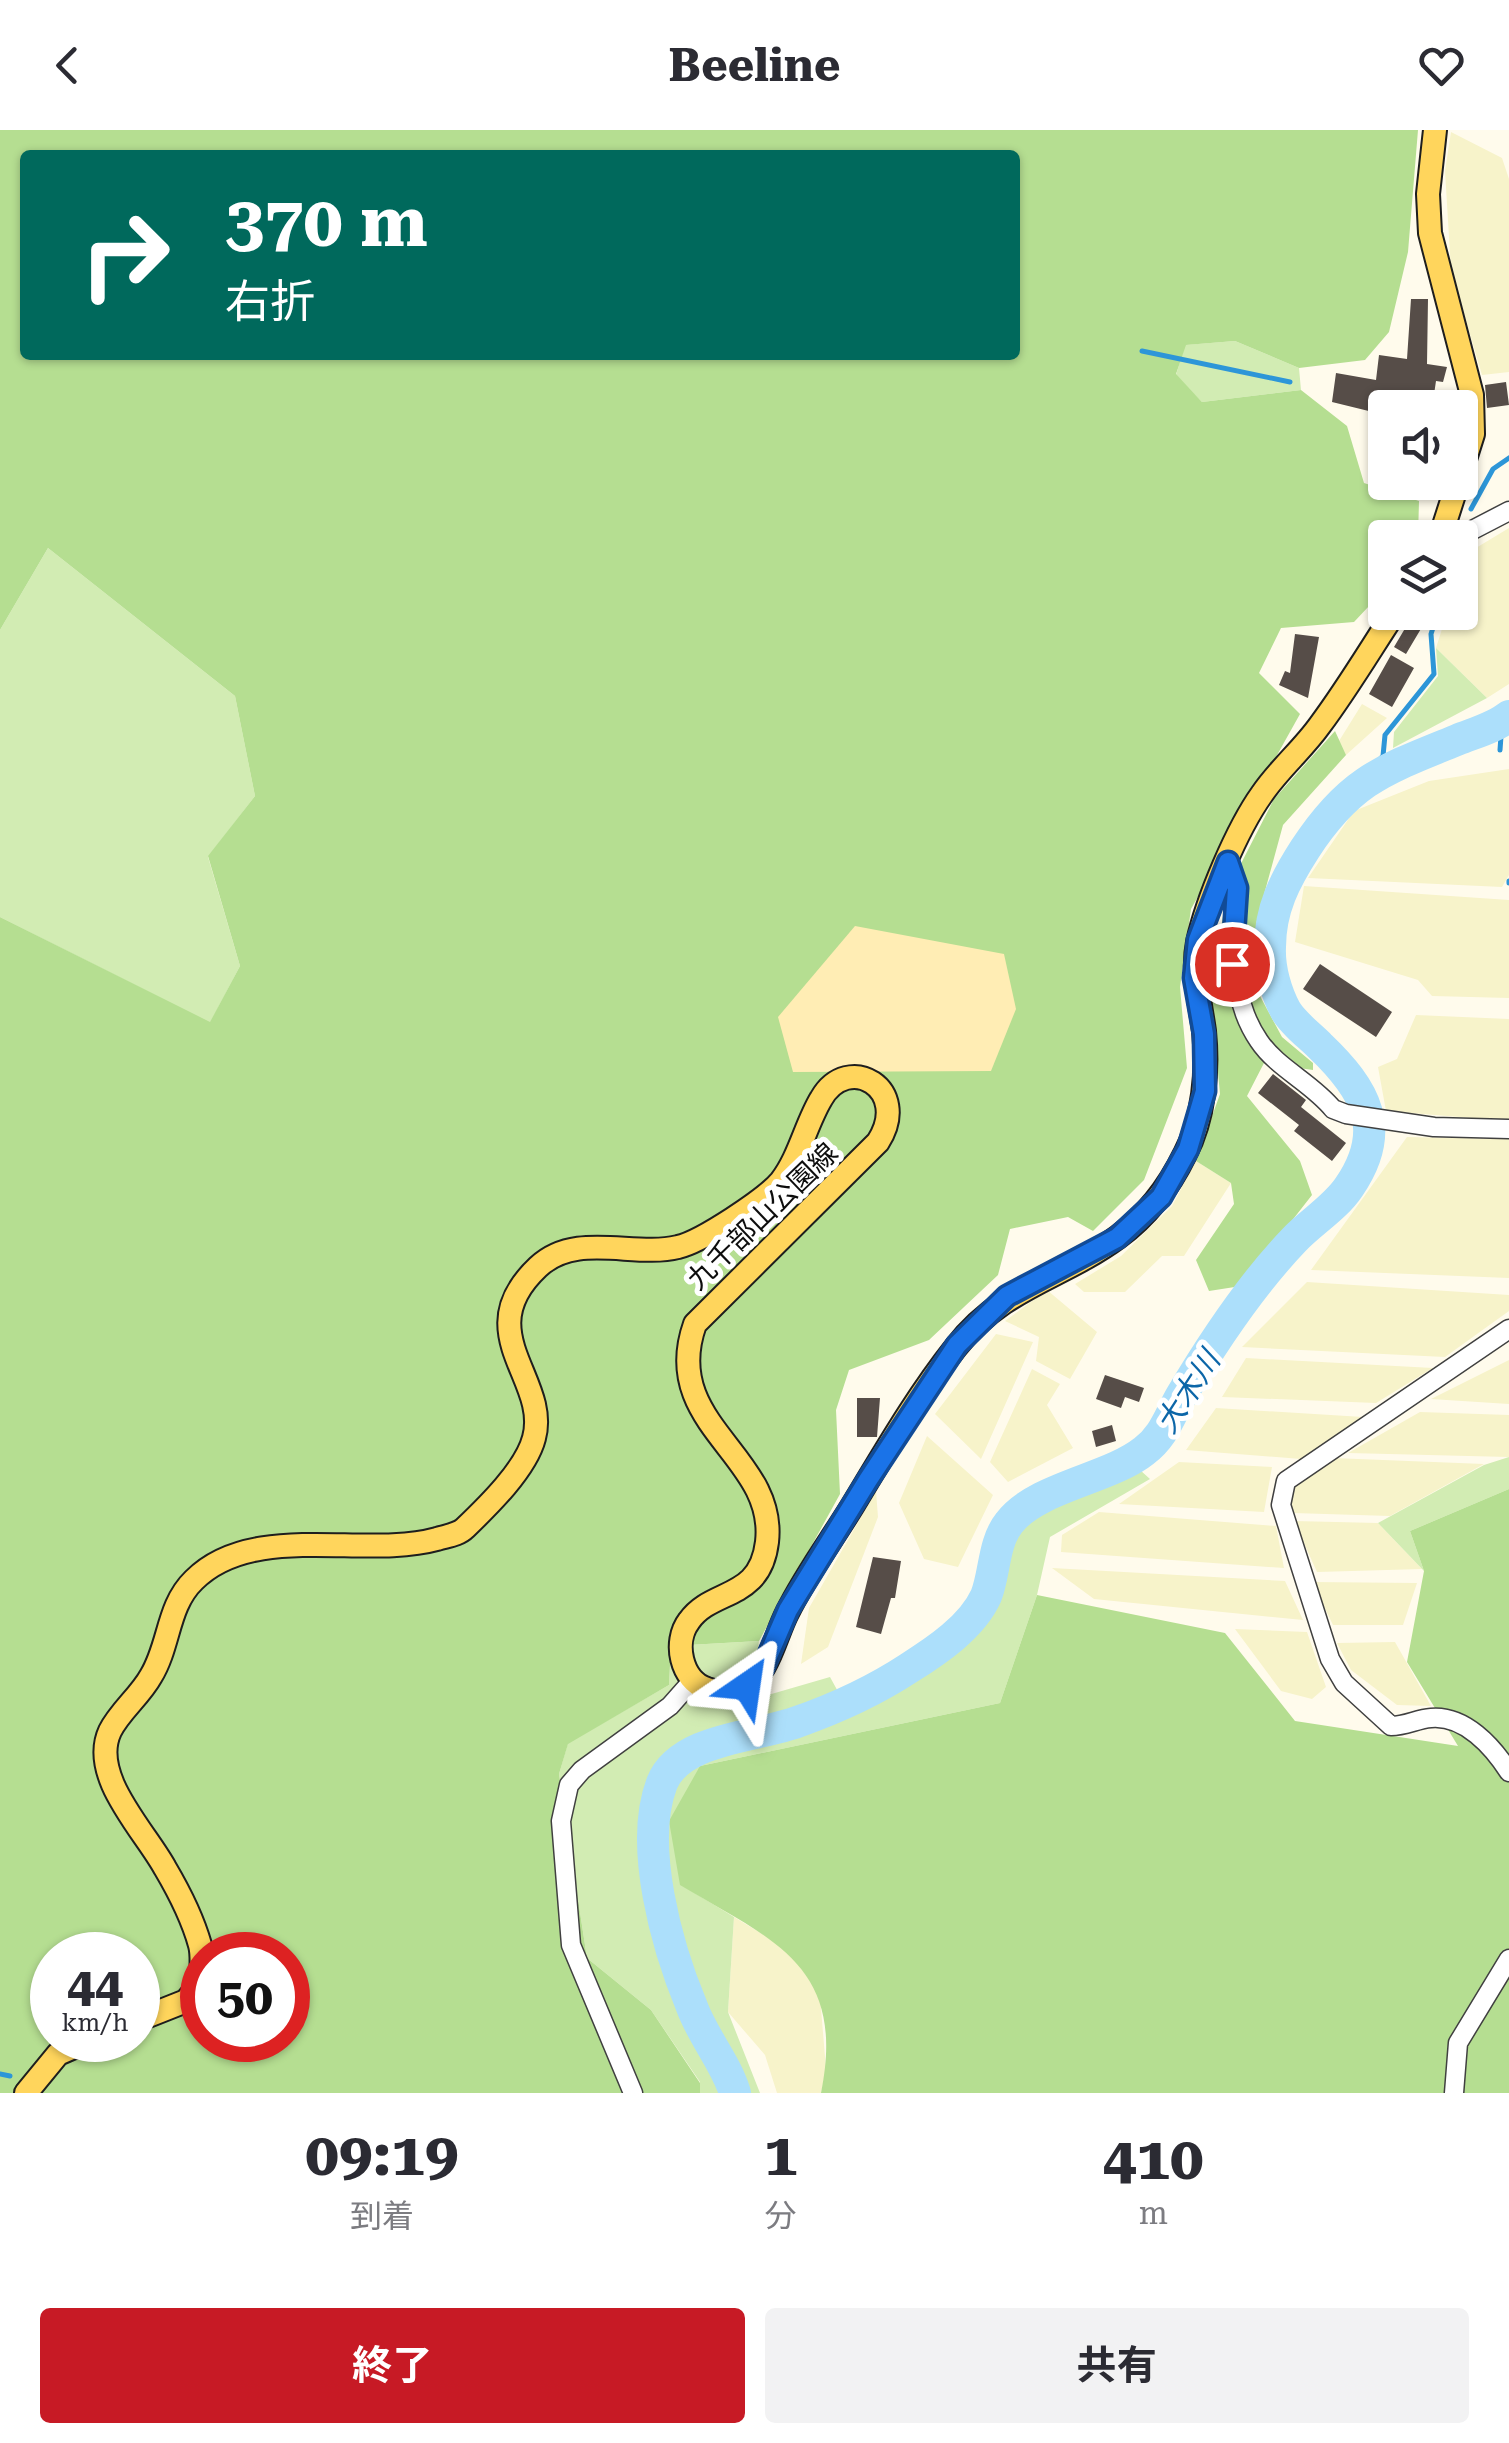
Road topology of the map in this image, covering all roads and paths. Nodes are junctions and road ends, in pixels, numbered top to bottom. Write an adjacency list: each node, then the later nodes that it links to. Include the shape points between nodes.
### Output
1 (1435, 130): 2 (main road, via 1430,233)
2 (1471, 390)
3 (1509, 511): 4 (street)
4 (1478, 527)
5 (1383, 630): 6 (main road, via 1320,726 1260,796)
6 (1228, 862): 7 (street, via 1237,888 1232,964 1245,1017 1261,1045 1346,1114); 9 (main road, via 1198,940 1194,978 1205,1091 1188,1149 1161,1197 1117,1238 1007,1296 957,1345 788,1610 763,1668 747,1686 726,1693)
7 (1509, 1129)
8 (1509, 1328): 10 (street, via 1286,1481 1280,1492 1330,1659 1344,1683 1391,1726 1431,1718 1455,1722 1492,1746)
9 (693, 1680): 12 (main road, 九千部山公園線, via 682,1661 688,1621 735,1594 756,1573 767,1547 768,1519 760,1494 704,1414 686,1378 684,1353 695,1324 888,1127 889,1103 875,1084 859,1078 842,1079 824,1094 778,1184 694,1240 677,1248 588,1247 539,1266 521,1288 510,1320 510,1346 536,1434 528,1456 461,1532 406,1548 332,1543 235,1554 196,1577 178,1599 151,1676 109,1733 105,1758 200,1946 201,1983 186,2000); 15 (street, via 670,1706 582,1770 569,1785 561,1822 571,1944)
10 (1509, 1772)
11 (1509, 1959): 16 (street, via 1458,2043)
12 (160, 2011)
13 (51, 2062): 14 (main road)
14 (26, 2093)
15 (632, 2093)
16 (1454, 2093)

